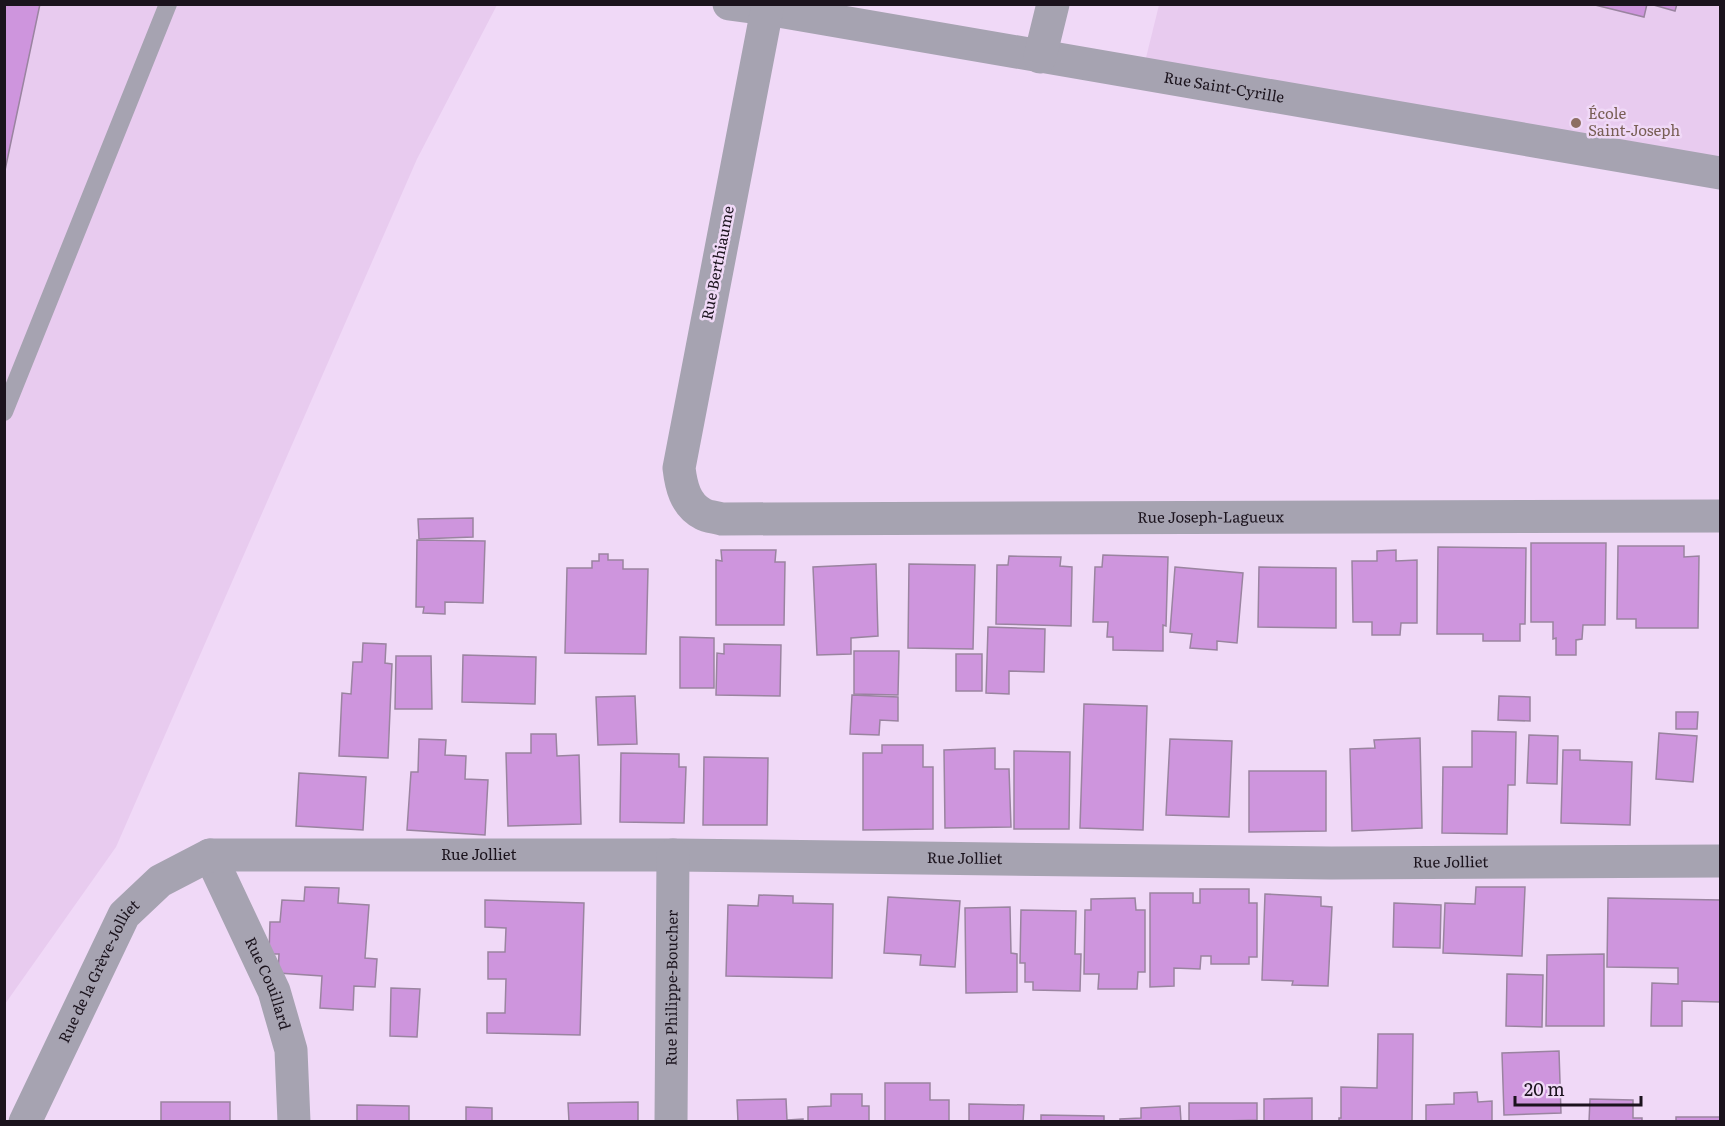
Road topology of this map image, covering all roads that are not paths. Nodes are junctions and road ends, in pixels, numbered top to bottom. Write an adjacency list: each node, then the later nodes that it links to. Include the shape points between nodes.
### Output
1 (168, 4): 7 (lane)
2 (729, 4): 4 (street, Rue Saint-Cyrille)
3 (1053, 4): 5 (street)
4 (767, 7): 5 (street, Rue Saint-Cyrille); 8 (street, Rue Berthiaume, via 679,468 689,503)
5 (1040, 57): 6 (street, Rue Saint-Cyrille)
6 (1720, 173)
7 (4, 412)
8 (702, 514): 9 (street, Rue Joseph-Lagueux, via 722,519)
9 (1720, 516)
10 (210, 855): 11 (street, Rue Jolliet); 13 (street, Rue de la Grève-Jolliet, via 160,881 124,915); 14 (street, Rue Couillard, via 274,991 291,1050)
11 (673, 855): 12 (street, Rue Jolliet, via 1331,863); 15 (street, Rue Philippe-Boucher)
12 (1720, 861)
13 (25, 1122)
14 (294, 1122)
15 (671, 1122)

